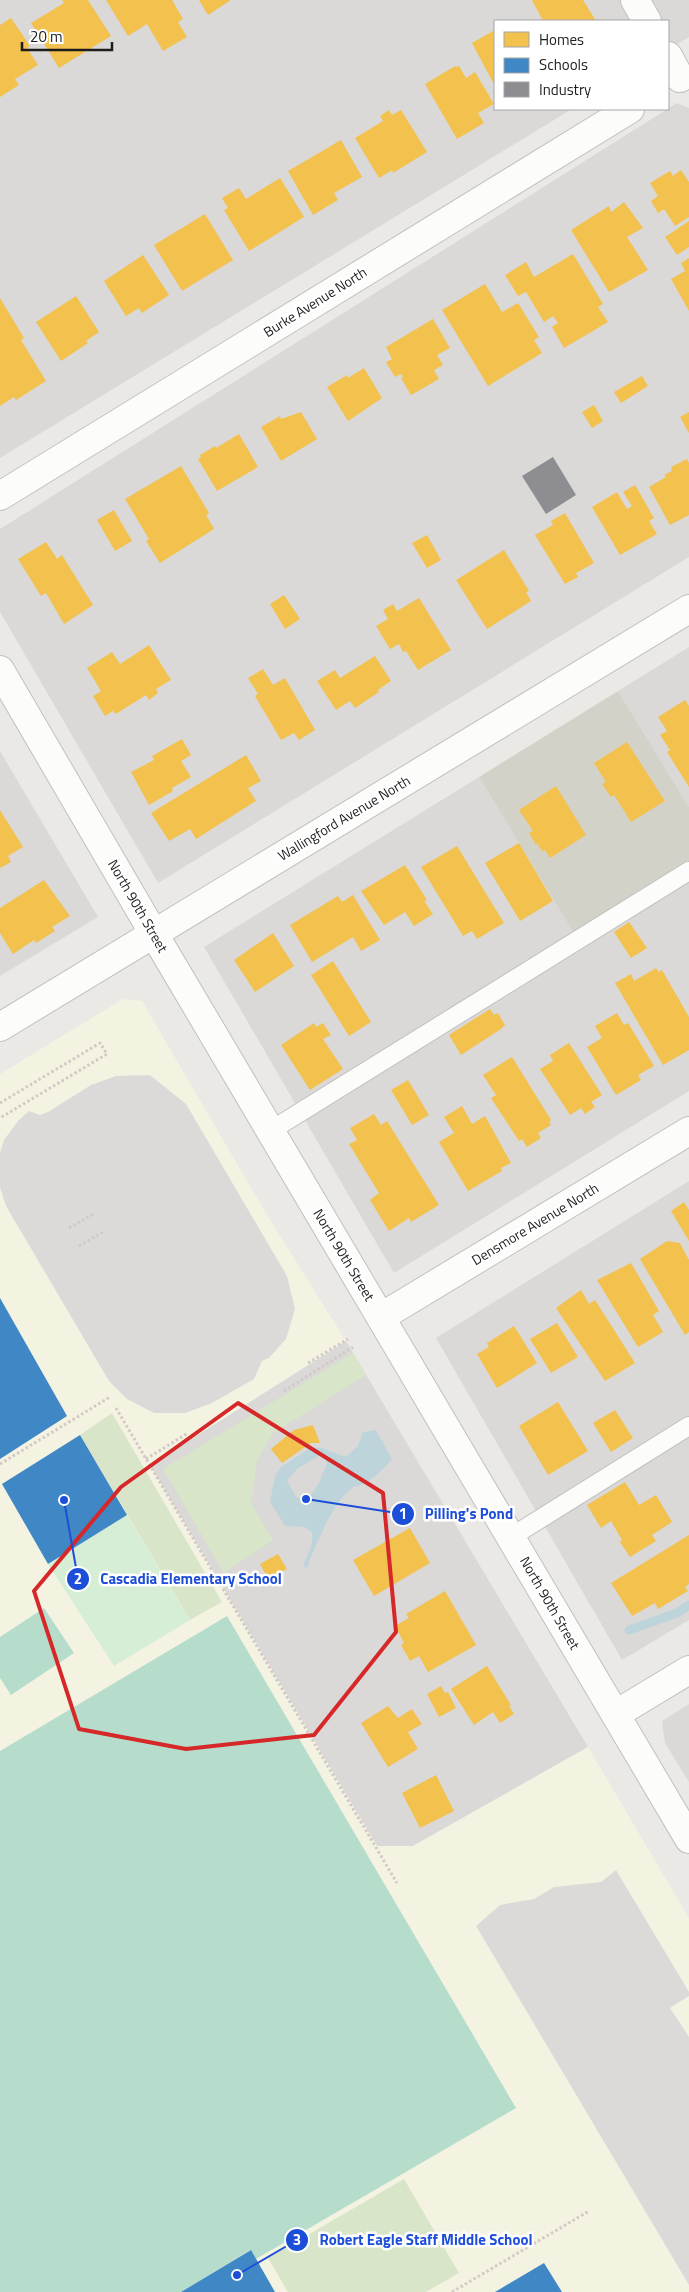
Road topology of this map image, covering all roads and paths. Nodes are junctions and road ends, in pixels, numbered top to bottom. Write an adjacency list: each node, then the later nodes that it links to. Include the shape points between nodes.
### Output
1 (635, 0): 2 (street)
2 (646, 20)
3 (628, 110): 4 (street, Burke Avenue North)
4 (0, 496)
5 (689, 609): 8 (street, Wallingford Avenue North)
6 (0, 670): 8 (street, North 90th Street)
7 (689, 871): 12 (lane)
8 (154, 934): 9 (street, Wallingford Avenue North); 12 (street, North 90th Street)
9 (0, 1027)
10 (0, 1103): 11 (path, via 100,1043 107,1054)
11 (0, 1118)
12 (270, 1130): 18 (street, North 90th Street)
13 (689, 1131): 18 (street, Densmore Avenue North)
14 (95, 1213): 15 (path)
15 (69, 1228)
16 (105, 1231): 17 (path)
17 (79, 1246)
18 (381, 1317): 29 (street, North 90th Street)
19 (348, 1339): 21 (path)
20 (353, 1347): 22 (path)
21 (308, 1362)
22 (284, 1391)
23 (110, 1397): 28 (path)
24 (116, 1408): 27 (path)
25 (689, 1426): 29 (lane)
26 (188, 1433): 27 (path)
27 (146, 1459): 33 (path)
28 (0, 1464)
29 (511, 1537): 31 (street, North 90th Street)
30 (689, 1670): 31 (street)
31 (616, 1714): 32 (street, North 90th Street)
32 (689, 1839)
33 (397, 1883)
34 (590, 2211): 35 (path)
35 (452, 2292)

